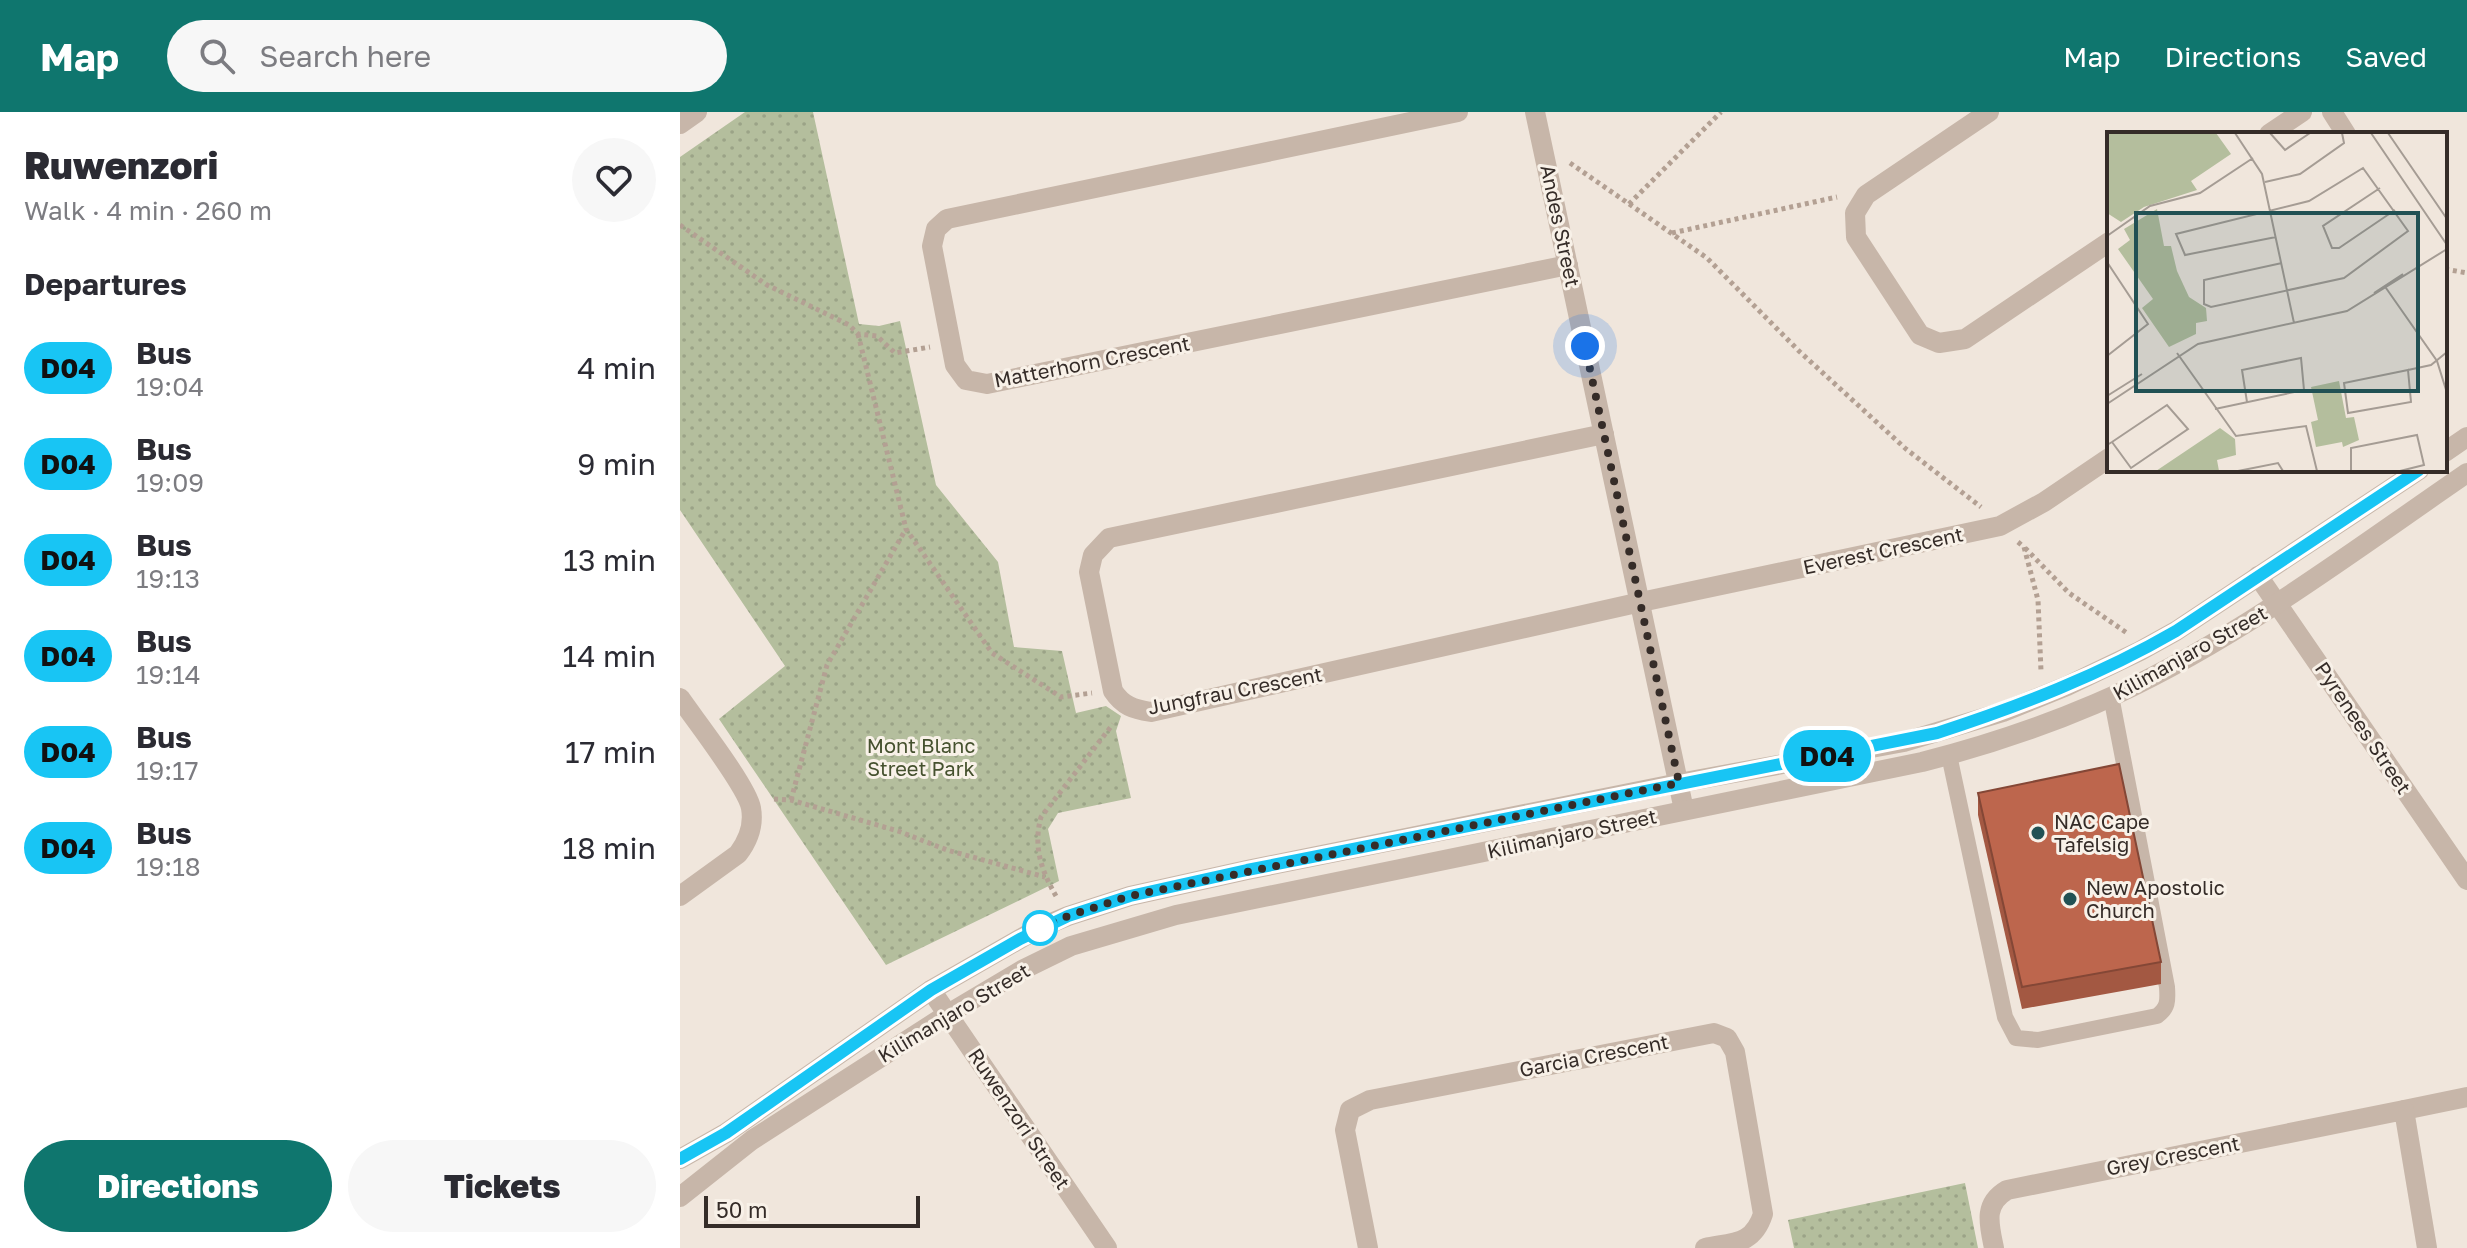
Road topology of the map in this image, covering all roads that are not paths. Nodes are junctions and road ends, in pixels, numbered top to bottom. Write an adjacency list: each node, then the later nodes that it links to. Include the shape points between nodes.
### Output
1 (697, 112): 7 (street)
2 (1458, 112): 11 (street, Matterhorn Crescent, via 947,219 936,229 932,246 955,365 966,380 987,384)
3 (1535, 112): 11 (street, Andes Street)
4 (1989, 112): 10 (street, via 1866,195 1855,213 1856,237 1920,335 1939,343 1965,339)
5 (2302, 112): 8 (street)
6 (2332, 112): 9 (street)
7 (680, 124)
8 (2272, 132)
9 (2345, 132)
10 (2107, 243)
11 (1568, 265): 12 (street, Andes Street)
12 (1604, 434): 19 (street, Andes Street); 19 (street, Jungfrau Crescent, via 1109,538 1093,555 1089,572 1117,697 1135,710 1151,712)
13 (2467, 437): 14 (street)
14 (2447, 451)
15 (2107, 459): 19 (street, Everest Crescent, via 2000,526)
16 (2416, 472): 18 (street, Kilimanjaro Street)
17 (2467, 473): 20 (street, Kilimanjaro Street)
18 (2258, 576): 20 (street, Pyrenees Street); 24 (street, Kilimanjaro Street, via 2140,651 2003,712 1904,742)
19 (1641, 602): 24 (street, Andes Street)
20 (2277, 604): 21 (street, Kilimanjaro Street); 26 (street, Pyrenees Street)
21 (2111, 696): 23 (street, Kilimanjaro Street, via 2019,735); 23 (lane, via 2167,987 2168,1001 2157,1016 2038,1040 2016,1038 2005,1017)
22 (680, 698): 27 (street, via 748,797 752,821 738,854)
23 (1949, 755): 25 (street, Kilimanjaro Street)
24 (1679, 783): 25 (street, Andes Street); 28 (street, Kilimanjaro Street, via 1130,896 1039,928)
25 (1684, 810): 29 (street, Kilimanjaro Street, via 1176,915 1071,946)
26 (2467, 880)
27 (680, 896)
28 (931, 990): 29 (street, Ruwenzori Street); 32 (street, Kilimanjaro Street, via 726,1133)
29 (948, 1014): 33 (street, Kilimanjaro Street, via 752,1140); 34 (street, Ruwenzori Street)
30 (2467, 1097): 31 (street, Grey Crescent)
31 (2404, 1110): 37 (street, Grey Crescent, via 2007,1190 1988,1214); 38 (street)
32 (680, 1159)
33 (680, 1197)
34 (1107, 1248)
35 (1368, 1248): 36 (street, Garcia Crescent, via 1345,1130 1350,1110 1370,1100 1714,1033 1727,1038 1735,1052 1763,1214 1758,1229 1746,1239)
36 (1705, 1248)
37 (1994, 1248)
38 (2427, 1248)

